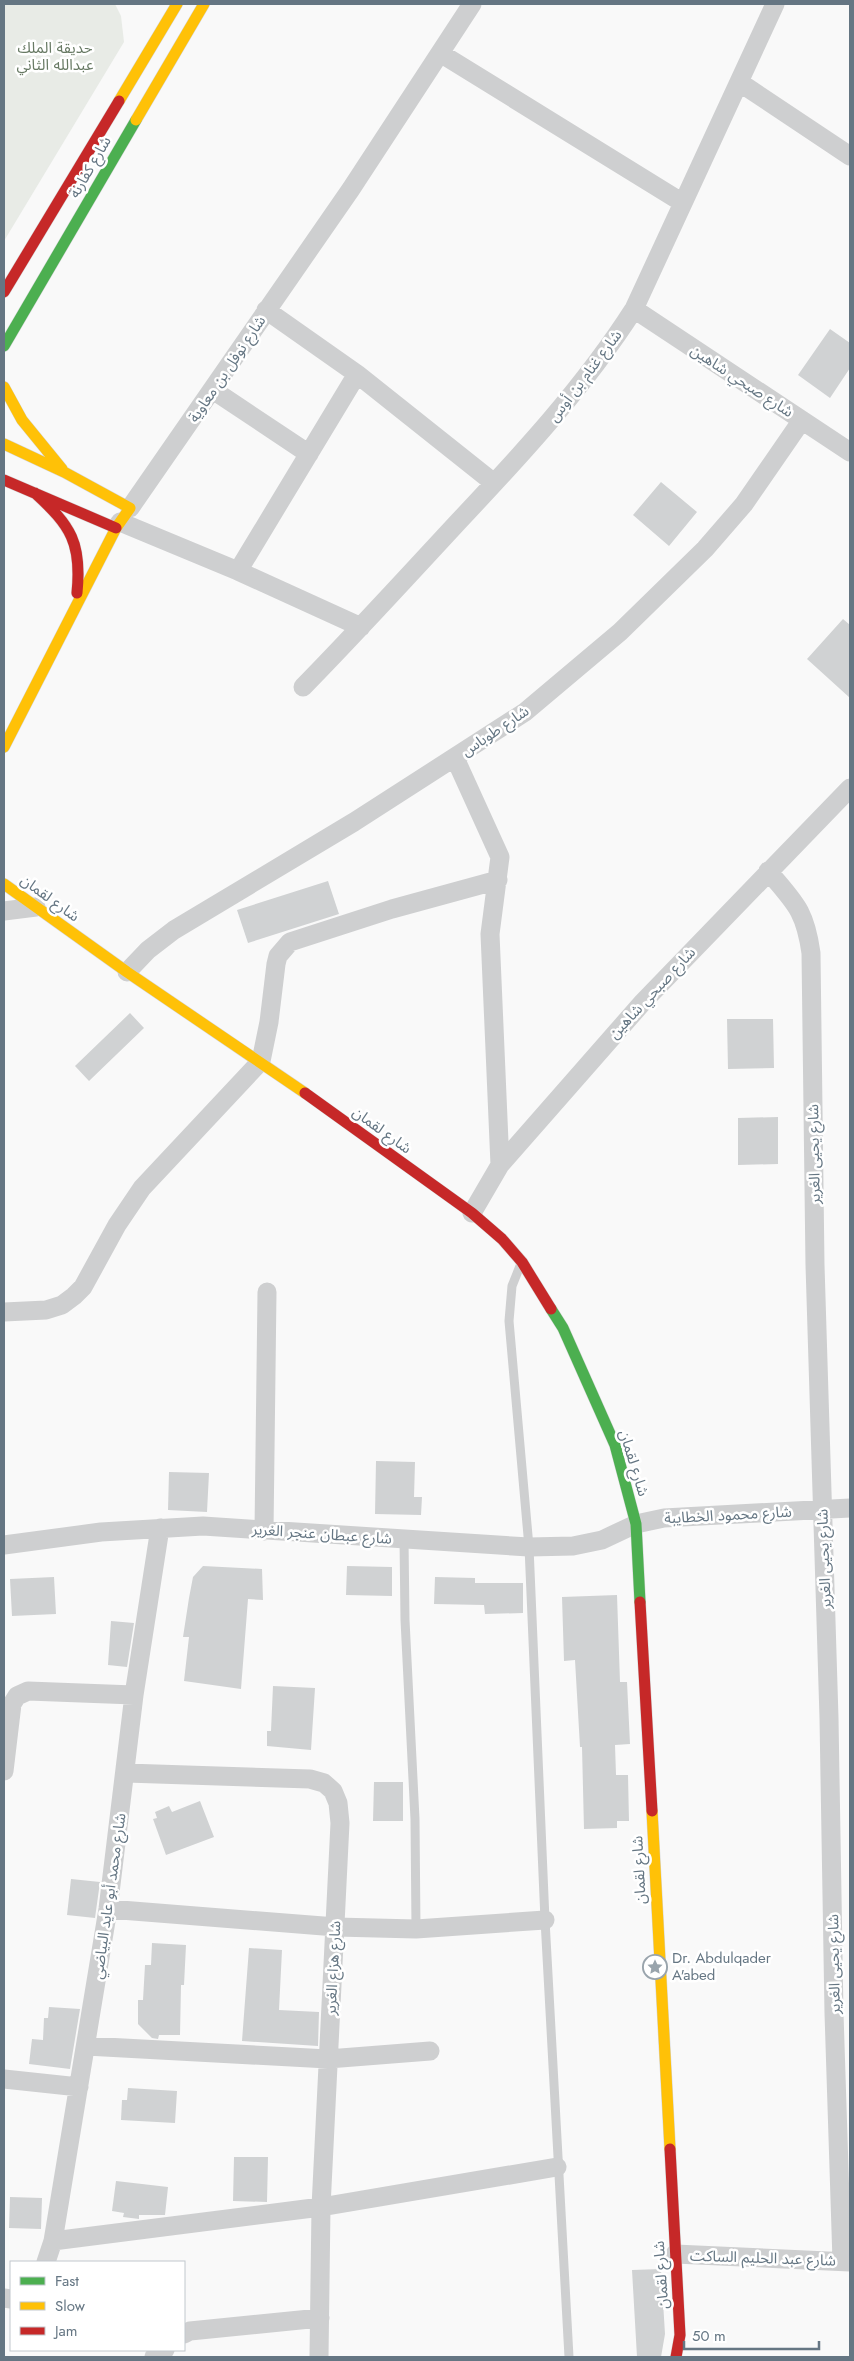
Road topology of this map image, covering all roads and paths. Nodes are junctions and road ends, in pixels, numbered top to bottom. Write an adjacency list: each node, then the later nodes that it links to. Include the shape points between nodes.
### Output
1 (177, 4): 9 (street, شارع كفارنة)
2 (472, 4): 5 (street, شارع نوفل بن معاوية)
3 (775, 4): 6 (street, شارع غنام بن أوس)
4 (202, 5): 12 (street, شارع كفارنة)
5 (440, 54): 8 (street); 11 (street, شارع نوفل بن معاوية)
6 (739, 82): 7 (street); 8 (street, شارع غنام بن أوس)
7 (850, 156)
8 (684, 203): 10 (street, شارع غنام بن أوس)
9 (4, 292)
10 (634, 309): 16 (street, شارع صبحي شاهين); 22 (street, شارع غنام بن أوس, via 604,356 558,414)
11 (266, 310): 13 (street); 15 (street, شارع نوفل بن معاوية)
12 (4, 346)
13 (357, 374): 19 (street); 22 (street)
14 (4, 388): 20 (street, via 18,416)
15 (213, 390): 19 (street); 24 (street, شارع نوفل بن معاوية)
16 (802, 420): 18 (street, شارع صبحي شاهين); 30 (street, شارع طوباس, via 744,504 705,549 620,632 525,712)
17 (4, 444): 20 (street)
18 (850, 452)
19 (309, 454): 25 (street)
20 (64, 472): 24 (street)
21 (4, 480): 23 (street)
22 (494, 483): 27 (street, شارع غنام بن أوس)
23 (35, 493): 24 (street); 26 (street, via 74,535 80,563)
24 (122, 519): 25 (street); 26 (street, شارع نوفل بن معاوية)
25 (238, 571): 27 (street)
26 (75, 608): 29 (street, شارع نوفل بن معاوية)
27 (361, 627): 28 (street, شارع غنام بن أوس)
28 (303, 687)
29 (4, 747)
30 (455, 758): 33 (street, via 500,857); 37 (street, شارع طوباس, via 174,930)
31 (850, 788): 32 (street, شارع صبحي شاهين)
32 (768, 871): 39 (street, شارع صبحي شاهين, via 643,1002); 45 (street, شارع يحيى الغرير, via 803,915 811,953 815,1265)
33 (498, 880): 38 (street, via 392,908 290,942 278,956 276,964); 39 (street, via 490,934)
34 (4, 884): 35 (street, شارع لقمان)
35 (36, 907): 36 (street); 37 (street, شارع لقمان)
36 (4, 911)
37 (127, 972): 38 (street, شارع لقمان)
38 (261, 1061): 40 (street, شارع لقمان); 43 (street, via 142,1188 117,1225 83,1287 74,1296 46,1310)
39 (500, 1165): 40 (street, شارع صبحي شاهين)
40 (472, 1213): 41 (street, شارع لقمان)
41 (522, 1262): 46 (street, شارع لقمان, via 563,1328 615,1445); 51 (lane, via 512,1286 509,1321)
42 (267, 1292): 48 (street)
43 (4, 1312)
44 (850, 1508): 45 (street, شارع محمود الخطايبة)
45 (823, 1510): 46 (street, شارع محمود الخطايبة, via 689,1515); 69 (street, شارع يحيى الغرير)
46 (636, 1524): 51 (street, شارع عبطان عنجر الغرير, via 602,1540 573,1546); 67 (street, شارع لقمان)
47 (160, 1528): 48 (street, شارع عبطان عنجر الغرير, via 203,1526); 50 (street, شارع عبطان عنجر الغرير); 52 (street, شارع محمد أبو عايد البياضي)
48 (264, 1531): 49 (street, شارع عبطان عنجر الغرير)
49 (404, 1539): 51 (street, شارع عبطان عنجر الغرير); 58 (lane)
50 (4, 1545)
51 (529, 1547): 56 (lane)
52 (134, 1695): 53 (street, via 28,1691 17,1696 12,1704); 54 (street, شارع محمد أبو عايد البياضي)
53 (4, 1771)
54 (126, 1773): 55 (street, شارع محمد أبو عايد البياضي); 57 (street, شارع هزاع الغرير, via 310,1779 324,1783 333,1791 338,1803 340,1823)
55 (108, 1909): 57 (street); 59 (street, شارع محمد أبو عايد البياضي)
56 (545, 1920): 58 (street); 64 (lane)
57 (336, 1927): 58 (street); 61 (street, شارع هزاع الغرير)
58 (416, 1928)
59 (86, 2046): 61 (street); 63 (street, شارع محمد أبو عايد البياضي)
60 (430, 2051): 61 (street)
61 (328, 2060): 65 (street, شارع هزاع الغرير)
62 (4, 2079): 63 (street)
63 (79, 2087): 66 (street, شارع محمد أبو عايد البياضي)
64 (557, 2167): 65 (street); 74 (lane)
65 (321, 2207): 66 (street); 70 (street, شارع هزاع الغرير)
66 (53, 2241): 68 (street, شارع محمد أبو عايد البياضي)
67 (675, 2254): 69 (street, شارع عبد الحليم الساكت); 72 (street, شارع لقمان)
68 (46, 2261)
69 (846, 2261)
70 (320, 2318): 71 (street); 73 (street, شارع هزاع الغرير)
71 (185, 2334)
72 (680, 2335): 75 (street, شارع لقمان); 76 (street, شارع لقمان)
73 (319, 2357)
74 (568, 2357)
75 (676, 2357)
76 (688, 2357)

